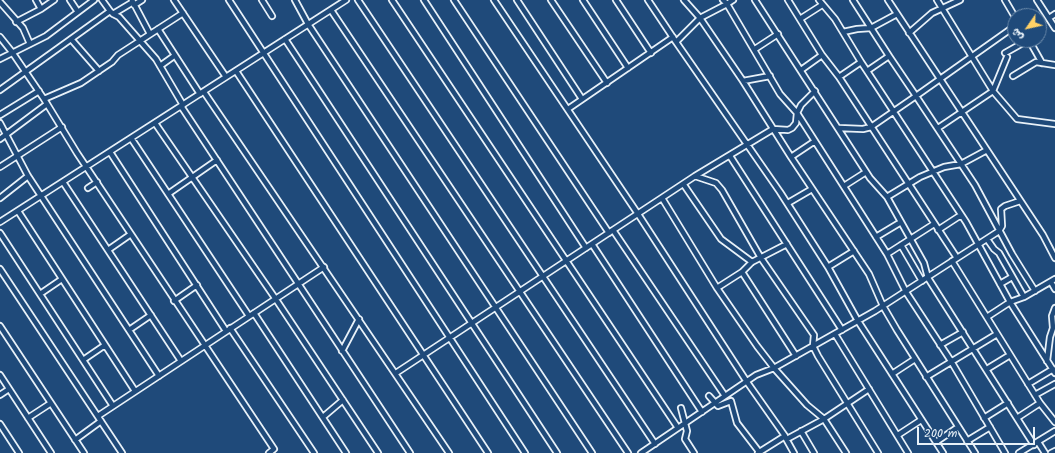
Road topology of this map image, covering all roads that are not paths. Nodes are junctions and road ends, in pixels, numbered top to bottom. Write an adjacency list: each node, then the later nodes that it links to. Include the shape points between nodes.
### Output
1 (36, 0): 38 (street)
2 (54, 0): 38 (street)
3 (70, 0): 40 (street)
4 (94, 0): 40 (street)
5 (102, 0): 41 (street)
6 (142, 0): 34 (street)
7 (174, 0): 42 (street)
8 (229, 0): 69 (street)
9 (262, 0): 45 (street)
10 (295, 0): 50 (street)
11 (346, 0): 39 (street)
12 (358, 0): 181 (street)
13 (392, 0): 174 (street)
14 (424, 0): 167 (street)
15 (454, 0): 156 (street)
16 (494, 0): 103 (street)
17 (517, 0): 100 (street)
18 (551, 0): 92 (street)
19 (583, 0): 80 (street)
20 (616, 0): 70 (street)
21 (648, 0): 63 (street)
22 (684, 0): 46 (street)
23 (723, 0): 35 (street)
24 (734, 0): 35 (street)
25 (755, 0): 58 (street)
26 (788, 0): 48 (street)
27 (819, 0): 36 (street)
28 (853, 0): 51 (street)
29 (888, 0): 43 (street)
30 (937, 0): 37 (street)
31 (960, 0): 37 (street)
32 (1037, 0): 47 (street)
33 (0, 2): 49 (street)
34 (133, 2): 41 (street); 57 (street)
35 (727, 4): 46 (street); 67 (street)
36 (822, 5): 48 (street); 54 (street)
37 (943, 8): 55 (street); 74 (street)
38 (41, 10): 49 (street)
39 (331, 10): 50 (street); 192 (street)
40 (78, 12): 64 (street, via 46,36)
41 (112, 12): 60 (street); 61 (street)
42 (183, 13): 53 (street); 88 (street)
43 (897, 14): 51 (street); 55 (street)
44 (1055, 14): 47 (street)
45 (272, 16)
46 (700, 18): 63 (street); 91 (street)
47 (1049, 18): 52 (street)
48 (800, 19): 71 (street)
49 (16, 22): 64 (street, via 24,30)
50 (308, 24): 62 (street); 201 (street)
51 (871, 28): 54 (street); 73 (street)
52 (1055, 28)
53 (158, 29): 57 (street); 72 (street)
54 (843, 32): 76 (street)
55 (909, 32): 90 (street)
56 (1007, 32): 74 (street)
57 (150, 34): 61 (street)
58 (778, 34): 67 (street); 82 (street)
59 (1, 39): 68 (street)
60 (71, 39): 83 (street); 85 (street)
61 (140, 40): 79 (street); 85 (street)
62 (285, 40): 69 (street); 208 (street)
63 (675, 40): 70 (street); 120 (street)
64 (30, 44): 68 (street)
65 (1016, 48): 96 (street, via 1006,55)
66 (1033, 48): 77 (street)
67 (755, 49): 86 (street)
68 (12, 52): 75 (street); 83 (street)
69 (264, 53): 81 (street); 216 (street)
70 (651, 53): 80 (street)
71 (822, 55): 82 (street); 89 (street)
72 (174, 56): 79 (street); 97 (street)
73 (889, 56): 84 (street); 98 (street)
74 (973, 57): 90 (street); 96 (street)
75 (0, 59)
76 (861, 62): 84 (street); 89 (street)
77 (1042, 63): 78 (street); 87 (street, via 1033,63)
78 (1055, 65)
79 (160, 66): 102 (street)
80 (628, 68): 92 (street)
81 (236, 70): 88 (street); 223 (street)
82 (801, 70): 95 (street)
83 (24, 71): 93 (street); 94 (street)
84 (867, 71): 106 (street)
85 (99, 72): 99 (street, via 79,85)
86 (770, 76): 91 (street); 105 (street, via 783,98)
87 (1012, 76)
88 (226, 77): 97 (street)
89 (839, 77): 112 (street)
90 (940, 79): 98 (street); 104 (street)
91 (743, 81): 115 (street)
92 (606, 83): 100 (street)
93 (0, 90)
94 (39, 91): 99 (street); 107 (street)
95 (815, 91): 105 (street, via 800,105); 113 (street)
96 (993, 91): 104 (street); 110 (street, via 1017,119)
97 (202, 93): 102 (street); 177 (street)
98 (916, 96): 106 (street); 114 (street)
99 (44, 99): 101 (street)
100 (582, 99): 103 (street)
101 (47, 104): 111 (street); 116 (street)
102 (182, 105): 109 (street); 126 (street)
103 (568, 109): 150 (street)
104 (961, 112): 114 (street); 121 (street)
105 (797, 113): 115 (street, via 796,123 792,128); 119 (street)
106 (894, 113): 112 (street); 130 (street)
107 (0, 115)
108 (0, 123): 116 (street)
109 (155, 123): 117 (street); 134 (street)
110 (1055, 124)
111 (62, 127): 123 (street); 128 (street)
112 (871, 127): 113 (street); 137 (street)
113 (839, 128): 131 (street)
114 (938, 128): 127 (street)
115 (773, 129): 120 (street); 125 (street)
116 (6, 134): 118 (street); 123 (street)
117 (131, 138): 122 (street); 142 (street)
118 (0, 139)
119 (815, 141): 125 (street); 139 (street)
120 (747, 145): 124 (street); 148 (street)
121 (987, 150): 127 (street); 147 (street)
122 (110, 152): 128 (street); 189 (street)
123 (17, 156): 129 (street); 132 (street)
124 (730, 156): 133 (street); 164 (street)
125 (791, 157): 141 (street)
126 (217, 160): 134 (street); 187 (street)
127 (961, 164): 130 (street); 157 (street, via 986,202)
128 (87, 166): 135 (street); 136 (street)
129 (0, 167)
130 (933, 171): 137 (street); 151 (street)
131 (866, 172): 139 (street); 144 (street)
132 (28, 176): 143 (street); 145 (street)
133 (695, 176): 138 (street); 171 (street, via 719,186)
134 (192, 177): 142 (street); 197 (street)
135 (63, 182): 143 (street); 168 (street)
136 (97, 182): 140 (street); 159 (street)
137 (908, 184): 144 (street); 154 (street)
138 (684, 185): 146 (street); 176 (street, via 721,239)
139 (844, 186): 160 (street)
140 (88, 188)
141 (812, 189): 148 (street); 169 (street)
142 (168, 194): 203 (street)
143 (41, 196): 149 (street); 210 (street)
144 (887, 197): 153 (street)
145 (0, 198)
146 (662, 198): 150 (street); 190 (street)
147 (1020, 200): 157 (street, via 1001,209 1002,226); 173 (street)
148 (788, 203): 178 (street)
149 (18, 211): 152 (street); 184 (street)
150 (638, 214): 156 (street); 239 (street)
151 (961, 215): 155 (street); 166 (street)
152 (0, 222)
153 (901, 222): 160 (street); 161 (street)
154 (934, 224): 155 (street); 161 (street)
155 (938, 230): 172 (street)
156 (611, 231): 163 (street); 248 (street)
157 (999, 231): 162 (street); 193 (street)
158 (0, 234): 195 (street)
159 (131, 234): 168 (street); 198 (street)
160 (876, 237): 170 (street)
161 (910, 239): 165 (street); 183 (street, via 924,263)
162 (987, 239): 166 (street); 182 (street, via 999,253)
163 (592, 244): 167 (street); 257 (street)
164 (787, 244): 171 (street); 212 (street)
165 (901, 245): 170 (street); 186 (street)
166 (978, 245): 172 (street); 188 (street)
167 (586, 248): 174 (street)
168 (108, 250): 204 (street)
169 (854, 251): 178 (street); 200 (street, via 876,287)
170 (887, 254): 194 (street)
171 (761, 258): 176 (street); 220 (street, via 814,335)
172 (957, 258): 175 (street)
173 (1055, 258)
174 (566, 261): 181 (street); 271 (street)
175 (952, 261): 183 (street); 205 (street)
176 (752, 262): 180 (street)
177 (324, 266): 187 (street); 206 (street)
178 (828, 266): 207 (street)
179 (0, 269): 258 (street)
180 (742, 272): 190 (street); 225 (street)
181 (542, 276): 192 (street); 280 (street)
182 (1012, 276): 188 (street); 196 (street)
183 (928, 278): 186 (street); 213 (street)
184 (62, 279): 195 (street); 217 (street)
185 (1053, 280): 191 (street); 193 (street)
186 (922, 281): 194 (street)
187 (298, 284): 197 (street); 222 (street)
188 (1000, 284): 199 (street)
189 (197, 285): 198 (street); 211 (street)
190 (717, 288): 231 (street)
191 (1055, 289)
192 (520, 291): 201 (street); 298 (street)
193 (1035, 291): 196 (street)
194 (906, 292): 200 (street); 218 (street)
195 (40, 294): 227 (street)
196 (1024, 297): 199 (street)
197 (275, 298): 203 (street); 249 (street)
198 (174, 301): 219 (street)
199 (1010, 302): 205 (street); 228 (street)
200 (883, 306): 207 (street); 226 (street)
201 (495, 307): 208 (street); 297 (street)
202 (1055, 308): 228 (street)
203 (252, 314): 211 (street); 259 (street)
204 (151, 315): 210 (street); 229 (street)
205 (987, 317): 215 (street)
206 (359, 319): 222 (street); 234 (street)
207 (858, 321): 212 (street); 235 (street)
208 (471, 323): 216 (street); 296 (street)
209 (0, 326): 250 (street)
210 (129, 330): 237 (street)
211 (228, 330): 219 (street); 289 (street)
212 (842, 330): 214 (street)
213 (963, 332): 218 (street); 221 (street)
214 (835, 334): 220 (street); 243 (street)
215 (997, 334): 221 (street); 224 (street)
216 (450, 337): 223 (street); 295 (street)
217 (105, 345): 227 (street); 244 (street)
218 (940, 345): 230 (street)
219 (204, 346): 229 (street); 282 (street)
220 (813, 346): 225 (street); 254 (street)
221 (973, 348): 230 (street); 232 (street)
222 (342, 350): 292 (street)
223 (423, 355): 234 (street); 294 (street)
224 (1010, 355): 232 (street); 240 (street)
225 (796, 356): 231 (street)
226 (915, 359): 235 (street); 238 (street)
227 (83, 360): 255 (street)
228 (1047, 360): 233 (street)
229 (181, 361): 237 (street)
230 (951, 361): 238 (street); 261 (street)
231 (774, 368): 239 (street); 263 (street, via 807,405)
232 (987, 369): 252 (street)
233 (1054, 371): 240 (street)
234 (396, 374): 293 (street)
235 (892, 374): 264 (street)
236 (0, 375): 242 (street)
237 (159, 376): 244 (street)
238 (926, 377): 269 (street)
239 (747, 382): 248 (street); 275 (street)
240 (1028, 384): 246 (street)
241 (1055, 384): 246 (street)
242 (9, 389): 245 (street); 260 (street)
243 (869, 389): 254 (street); 274 (street)
244 (135, 391): 255 (street)
245 (0, 395)
246 (1035, 395): 253 (street)
247 (709, 396): 251 (street)
248 (725, 396): 251 (street)
249 (343, 400): 259 (street); 291 (street)
250 (51, 403): 260 (street); 276 (street)
251 (715, 403): 257 (street); 301 (street, via 718,406 730,401 737,423)
252 (1008, 403): 261 (street); 262 (street)
253 (1040, 403): 262 (street); 266 (street)
254 (848, 404): 263 (street); 305 (street)
255 (113, 406): 258 (street)
256 (681, 408): 268 (street)
257 (702, 412): 268 (street)
258 (98, 416): 265 (street)
259 (323, 417): 290 (street)
260 (28, 418): 285 (street)
261 (984, 418): 270 (street)
262 (1017, 418): 279 (street)
263 (824, 419): 272 (street); 304 (street)
264 (921, 420): 274 (street); 278 (street)
265 (101, 421): 276 (street); 287 (street)
266 (1055, 422)
267 (0, 424): 284 (street)
268 (684, 424): 271 (street); 300 (street, via 687,431 685,439)
269 (958, 427): 277 (street); 278 (street)
270 (990, 427): 277 (street); 308 (street)
271 (678, 428): 280 (street)
272 (801, 431): 275 (street); 303 (street)
273 (1055, 431): 279 (street)
274 (898, 435): 283 (street)
275 (786, 438): 301 (street); 302 (street)
276 (75, 440): 286 (street)
277 (967, 441): 307 (street)
278 (936, 442): 306 (street)
279 (1036, 443): 309 (street); 310 (street)
280 (655, 444): 299 (street)
281 (1055, 450): 311 (street)
282 (275, 451): 288 (street)
283 (907, 452)
284 (19, 453)
285 (51, 453)
286 (84, 453)
287 (122, 453)
288 (269, 453)
289 (314, 453)
290 (346, 453)
291 (378, 453)
292 (410, 453)
293 (449, 453)
294 (488, 453)
295 (525, 453)
296 (557, 453)
297 (592, 453)
298 (628, 453)
299 (641, 453)
300 (694, 453)
301 (759, 453)
302 (794, 453)
303 (814, 453)
304 (846, 453)
305 (878, 453)
306 (943, 453)
307 (975, 453)
308 (1005, 453)
309 (1019, 453)
310 (1045, 453)
311 (1051, 453)

